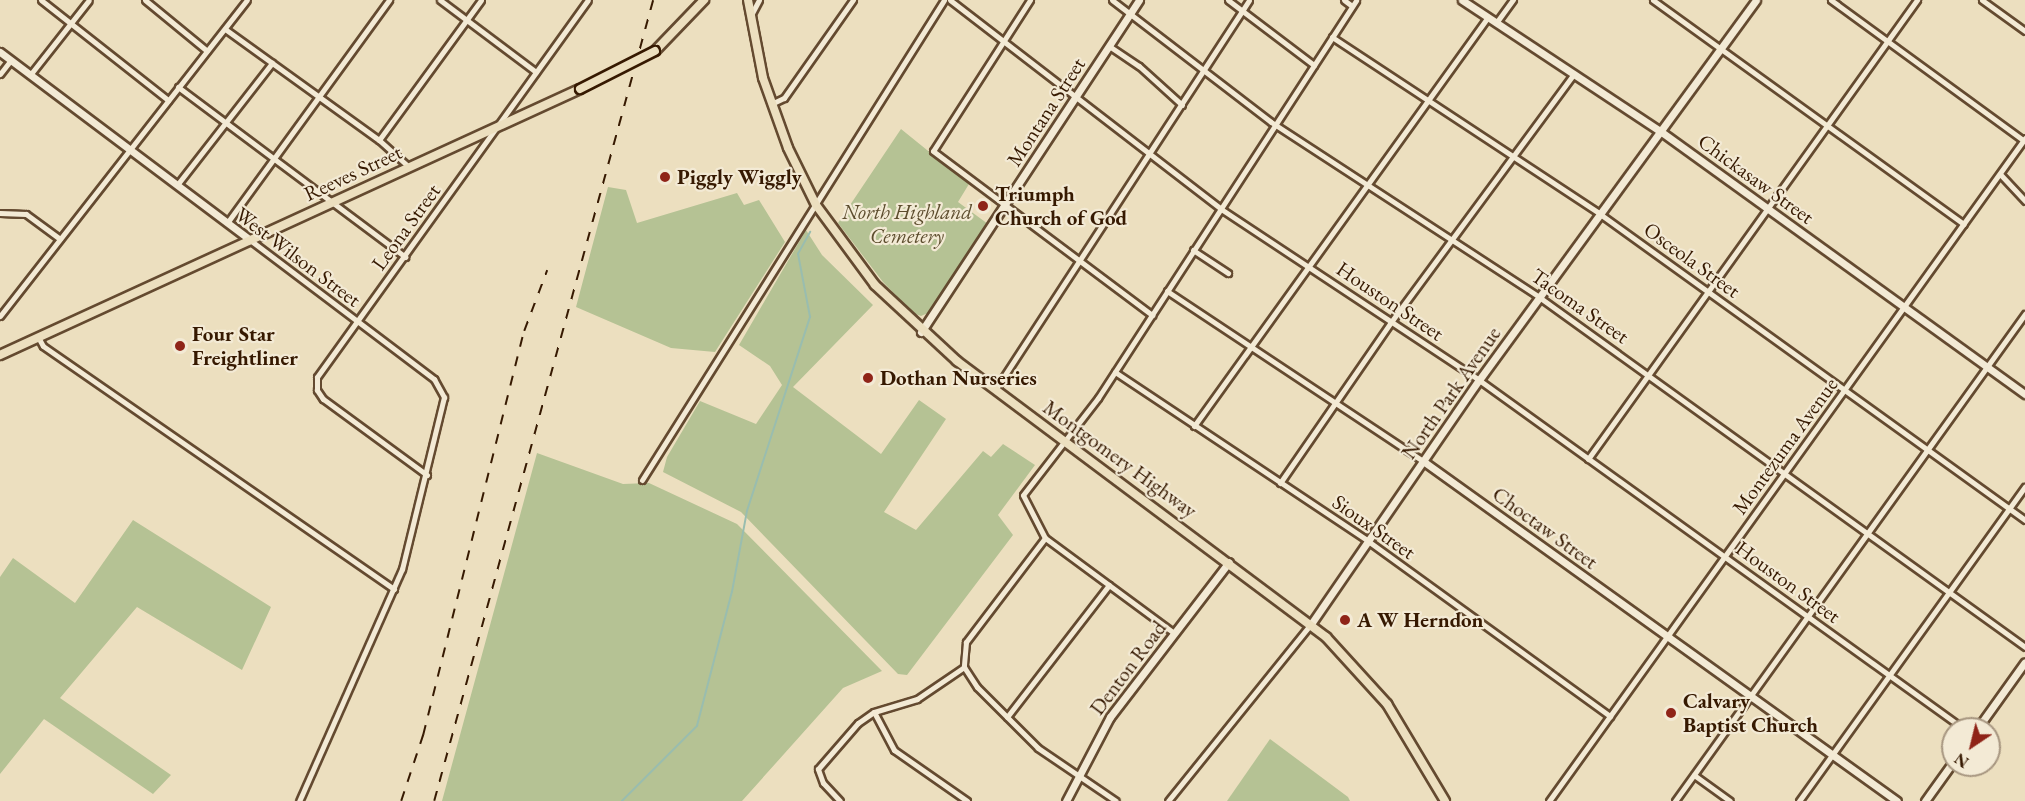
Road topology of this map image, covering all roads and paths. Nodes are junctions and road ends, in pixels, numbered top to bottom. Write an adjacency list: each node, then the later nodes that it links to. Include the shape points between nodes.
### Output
1 (41, 0): 36 (street)
2 (89, 0): 36 (street)
3 (145, 0): 45 (street)
4 (248, 0): 38 (street)
5 (389, 0): 56 (street)
6 (440, 0): 35 (street)
7 (481, 0): 35 (street)
8 (588, 0): 50 (street, Leona Street)
9 (704, 0): 65 (main road, Reeves Street, bridge, via 655,51)
10 (748, 0): 33 (main road, Montgomery Highway)
11 (759, 0): 33 (street)
12 (853, 0): 60 (street, via 784,98)
13 (944, 0): 79 (street)
14 (950, 0): 42 (street, Houston Street)
15 (1030, 0): 42 (street)
16 (1112, 0): 32 (street, Tacoma Street)
17 (1139, 0): 32 (street, Montana Street)
18 (1228, 0): 31 (street)
19 (1249, 0): 31 (street)
20 (1344, 0): 30 (street)
21 (1356, 0): 30 (street)
22 (1462, 0): 34 (street, Chickasaw Street)
23 (1513, 0): 37 (street)
24 (1653, 0): 44 (street)
25 (1756, 0): 44 (street, North Park Avenue)
26 (1831, 0): 41 (street)
27 (1917, 0): 41 (street)
28 (1982, 0): 29 (street)
29 (1991, 2): 39 (street)
30 (1352, 6): 40 (street)
31 (1242, 10): 49 (street); 51 (street)
32 (1130, 14): 43 (street, Montana Street); 51 (street, Tacoma Street)
33 (750, 16): 60 (main road, Montgomery Highway)
34 (1488, 17): 37 (street, Chickasaw Street); 58 (street)
35 (466, 19): 50 (street); 68 (street)
36 (71, 23): 54 (street); 59 (street)
37 (1497, 23): 53 (street, Chickasaw Street)
38 (225, 29): 45 (street); 48 (street)
39 (2025, 31)
40 (1332, 37): 49 (street); 58 (street, Osceola Street)
41 (1887, 41): 64 (street); 67 (street)
42 (1003, 42): 57 (street, Houston Street); 80 (street, via 933,151)
43 (1109, 46): 57 (street, Montana Street); 61 (street, via 1139,66)
44 (1721, 48): 64 (street); 66 (street, North Park Avenue)
45 (207, 51): 55 (street)
46 (0, 52): 47 (street, West Wilson Street)
47 (10, 60): 52 (street); 54 (street, West Wilson Street)
48 (272, 63): 56 (street); 62 (street)
49 (1314, 65): 63 (street)
50 (536, 72): 65 (street, Leona Street)
51 (1203, 72): 61 (street); 63 (street, Tacoma Street)
52 (0, 74)
53 (1574, 74): 66 (street, Chickasaw Street); 71 (street)
54 (30, 75): 69 (street, West Wilson Street)
55 (178, 87): 59 (street); 62 (street)
56 (319, 96): 68 (street); 72 (street)
57 (1075, 97): 70 (street, Houston Street); 80 (street, Montana Street)
58 (1426, 99): 71 (street, Osceola Street); 75 (street)
59 (168, 100): 69 (street)
60 (771, 104): 79 (main road, Montgomery Highway)
61 (1182, 105): 70 (street)
62 (227, 123): 72 (street); 76 (street)
63 (1275, 124): 75 (street, Tacoma Street); 82 (street)
64 (1827, 125): 81 (street); 86 (street)
65 (496, 126): 73 (main road, Reeves Street); 91 (street, Leona Street)
66 (1660, 131): 81 (street, Chickasaw Street); 84 (street, North Park Avenue)
67 (2024, 139): 74 (street, Montezuma Avenue)
68 (379, 140): 73 (street)
69 (130, 149): 76 (street, West Wilson Street); 87 (street)
70 (1150, 153): 82 (street, Houston Street); 92 (street)
71 (1512, 156): 84 (street, Osceola Street); 88 (street)
72 (273, 158): 78 (street); 85 (street)
73 (409, 166): 78 (main road, Reeves Street)
74 (2000, 174): 77 (street); 86 (street, Montezuma Avenue)
75 (1366, 182): 88 (street, Tacoma Street); 93 (street)
76 (177, 185): 85 (street, West Wilson Street)
77 (2025, 201)
78 (331, 202): 89 (main road, Reeves Street); 91 (street)
79 (816, 205): 104 (main road, Montgomery Highway, via 866,275); 123 (street)
80 (1004, 206): 92 (street); 104 (street, Montana Street)
81 (1767, 208): 96 (street); 98 (street, Chickasaw Street)
82 (1221, 209): 90 (street); 93 (street, Houston Street)
83 (0, 213): 87 (street, via 26,214)
84 (1600, 214): 96 (street, Osceola Street); 97 (street, North Park Avenue)
85 (227, 223): 89 (street, West Wilson Street)
86 (1964, 225): 98 (street, Montezuma Avenue)
87 (60, 239): 101 (street)
88 (1452, 239): 97 (street, Tacoma Street); 103 (street)
89 (250, 240): 102 (street, West Wilson Street); 105 (main road, Reeves Street)
90 (1193, 250): 94 (street); 95 (street)
91 (405, 257): 102 (street, Leona Street)
92 (1080, 261): 100 (street); 112 (street)
93 (1306, 265): 103 (street, Houston Street); 106 (street)
94 (1228, 273)
95 (1167, 291): 100 (street); 106 (street, Choctaw Street)
96 (1707, 291): 110 (street); 113 (street, Osceola Street)
97 (1539, 297): 110 (street, Tacoma Street); 111 (street, North Park Avenue)
98 (1905, 307): 108 (street, Chickasaw Street); 113 (street, Montezuma Avenue)
99 (2025, 314): 108 (street)
100 (1152, 315): 109 (street)
101 (0, 316)
102 (356, 322): 122 (street, West Wilson Street, via 434,379 443,391 443,409); 122 (street, Leona Street, via 319,374 317,390 323,399)
103 (1391, 322): 111 (street, Houston Street); 115 (street)
104 (921, 332): 112 (main road, Montgomery Highway)
105 (38, 337): 107 (main road, Reeves Street); 134 (street, via 43,346)
106 (1251, 346): 115 (street, Choctaw Street); 116 (street)
107 (0, 355)
108 (1988, 367): 114 (street, Chickasaw Street); 118 (street)
109 (1115, 372): 116 (street, Sioux Street); 117 (street)
110 (1647, 375): 119 (street); 121 (street, Tacoma Street)
111 (1479, 380): 119 (street, Houston Street); 120 (street, North Park Avenue)
112 (995, 390): 117 (main road, Montgomery Highway)
113 (1845, 390): 118 (street, Osceola Street); 121 (street, Montezuma Avenue)
114 (2025, 394)
115 (1336, 403): 120 (street, Choctaw Street); 124 (street)
116 (1194, 426): 124 (street, Sioux Street)
117 (1066, 441): 129 (street, via 1023,496); 132 (main road, Montgomery Highway)
118 (1928, 450): 126 (street, Osceola Street); 128 (street)
119 (1588, 459): 131 (street, Houston Street)
120 (1424, 461): 130 (street, North Park Avenue); 139 (street, Choctaw Street)
121 (1786, 474): 128 (street, Tacoma Street); 131 (street, Montezuma Avenue)
122 (427, 475): 134 (street)
123 (642, 480)
124 (1280, 483): 130 (street, Sioux Street)
125 (2025, 487): 126 (street)
126 (2010, 509): 127 (street, Osceola Street); 135 (street)
127 (2025, 520)
128 (1868, 533): 135 (street, Tacoma Street); 136 (street)
129 (1045, 538): 133 (street); 142 (street, via 966,642)
130 (1368, 541): 137 (street, North Park Avenue); 146 (street, Sioux Street)
131 (1725, 557): 136 (street, Houston Street); 139 (street, Montezuma Avenue)
132 (1229, 562): 137 (main road, Montgomery Highway); 138 (street, Denton Road)
133 (1109, 585): 138 (street); 147 (street)
134 (394, 589): 155 (street)
135 (1950, 592): 140 (street, Tacoma Street); 143 (street)
136 (1809, 617): 143 (street, Houston Street); 144 (street)
137 (1311, 624): 160 (street, North Park Avenue); 161 (main road, Montgomery Highway, via 1345,654 1387,704)
138 (1174, 633): 151 (street, Denton Road, via 1110,717)
139 (1668, 637): 144 (street, Choctaw Street); 146 (street, Montezuma Avenue)
140 (2025, 647)
141 (2025, 662): 149 (street)
142 (964, 667): 145 (street, via 917,699); 147 (street, via 969,679)
143 (1890, 675): 148 (street, Houston Street); 150 (street)
144 (1751, 696): 150 (street, Choctaw Street); 152 (street)
145 (874, 712): 156 (street, via 858,723 818,769 823,783); 157 (street, via 894,750)
146 (1610, 716): 154 (street, Montezuma Avenue)
147 (1007, 717): 151 (street, via 1048,756)
148 (1948, 717)
149 (1986, 717)
150 (1833, 755): 164 (street); 165 (street, Choctaw Street)
151 (1078, 773): 158 (street, Denton Road); 159 (street)
152 (1694, 775): 162 (street); 163 (street)
153 (1942, 777): 166 (street)
154 (1552, 800)
155 (299, 801)
156 (840, 801)
157 (967, 801)
158 (1066, 801)
159 (1116, 801)
160 (1168, 801)
161 (1445, 801)
162 (1675, 801)
163 (1730, 801)
164 (1799, 801)
165 (1897, 801)
166 (1925, 801)

